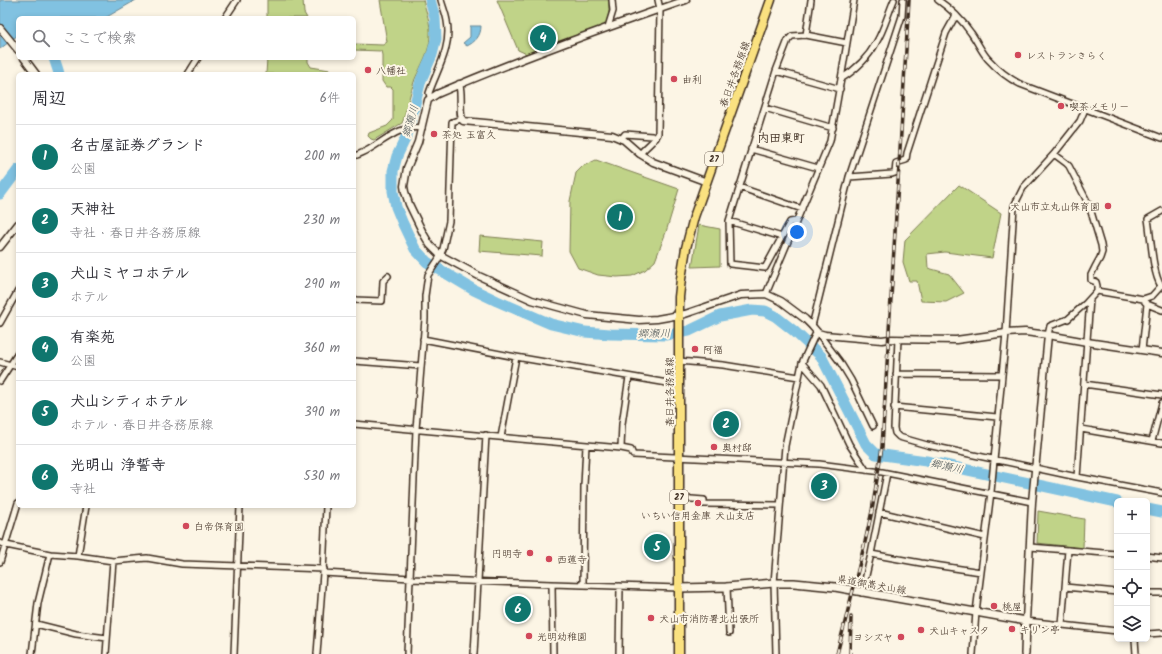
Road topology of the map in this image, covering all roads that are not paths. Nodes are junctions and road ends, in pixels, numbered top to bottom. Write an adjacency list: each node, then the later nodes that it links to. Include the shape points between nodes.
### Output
1 (237, 0): 14 (street)
2 (441, 0): 28 (street, via 448,22 448,37 446,52 429,93)
3 (612, 0): 15 (street, via 613,11)
4 (658, 0): 12 (street)
5 (686, 0): 12 (street)
6 (771, 0): 43 (main road, 春日井各務原線 / 27)
7 (811, 0): 17 (street)
8 (854, 0): 18 (street)
9 (894, 0): 25 (street, via 876,43 868,55)
10 (903, 0): 42 (street, via 902,16)
11 (938, 0): 13 (street)
12 (660, 9): 15 (street); 34 (street, via 659,126)
13 (956, 14): 30 (street, via 988,59 1010,79); 42 (street, via 946,33 906,160 896,162 895,173 892,174)
14 (226, 16)
15 (608, 27): 26 (street)
16 (0, 28): 19 (street)
17 (806, 35): 18 (street); 22 (street, via 792,36 788,40)
18 (847, 43): 25 (street)
19 (16, 48)
20 (26, 60): 23 (street)
21 (197, 60): 24 (street)
22 (776, 71): 27 (street); 29 (street)
23 (34, 72)
24 (189, 72)
25 (841, 79): 27 (street)
26 (459, 84): 28 (street); 31 (street, via 462,90)
27 (840, 89): 33 (street)
28 (430, 98): 32 (street)
29 (765, 108): 33 (street); 37 (street)
30 (1085, 109): 35 (street); 39 (street, via 1080,121)
31 (461, 119): 36 (street, via 465,122 605,134); 52 (street, via 452,122 449,221)
32 (422, 128): 40 (street, via 399,131); 52 (street, via 406,168 404,192 423,233)
33 (833, 128): 41 (street)
34 (656, 138): 36 (street, via 625,134); 38 (street)
35 (1162, 138)
36 (621, 139): 38 (street)
37 (752, 149): 41 (street); 44 (street)
38 (640, 154): 43 (street, via 660,165)
39 (1054, 154): 55 (street, via 1069,166 1089,205 1102,252 1091,275 1091,280 1096,282); 67 (street, via 1023,188 1014,206)
40 (356, 155)
41 (818, 168): 45 (street)
42 (848, 177): 65 (street)
43 (707, 182): 63 (main road, 春日井各務原線 / 27, via 686,248 680,285)
44 (739, 186): 45 (street); 47 (street)
45 (802, 208): 48 (street)
46 (1162, 211): 54 (street, via 1148,219 1153,258)
47 (729, 221): 50 (street); 50 (street, via 730,264 765,268)
48 (796, 221): 50 (street, via 790,222); 56 (street)
49 (16, 227): 51 (street)
50 (782, 237)
51 (0, 247)
52 (439, 258): 63 (street, via 532,300 587,315 639,320); 69 (street, via 428,275)
53 (388, 276): 60 (street, via 383,281 382,301)
54 (1161, 285): 59 (street, via 1152,296)
55 (1097, 290): 58 (street); 59 (street)
56 (766, 294): 63 (street, via 741,295); 65 (street, via 781,301)
57 (16, 295): 64 (street)
58 (1090, 299): 68 (street, via 1068,318 1050,326); 71 (street)
59 (1143, 299): 61 (street)
60 (356, 300)
61 (1147, 304): 62 (street); 72 (street)
62 (1162, 310)
63 (679, 319): 77 (main road, 春日井各務原線 / 27)
64 (0, 323)
65 (812, 326): 66 (street)
66 (818, 333): 70 (street); 79 (street, via 813,338); 95 (street, via 851,380)
67 (1006, 333): 68 (street); 70 (street, via 956,340); 84 (street)
68 (1048, 335): 71 (street); 107 (street)
69 (423, 339): 75 (street); 82 (street)
70 (898, 340): 83 (street)
71 (1087, 342): 72 (street); 88 (street)
72 (1142, 350): 73 (street)
73 (1162, 353)
74 (16, 356): 80 (street)
75 (516, 357): 85 (street); 99 (street)
76 (356, 361): 82 (street)
77 (679, 361): 86 (street); 89 (main road, 春日井各務原線 / 27)
78 (0, 362): 80 (street)
79 (802, 363): 86 (street); 108 (street, via 821,385 849,444)
80 (10, 365): 81 (street); 87 (street)
81 (16, 366)
82 (421, 366): 96 (street)
83 (896, 374): 84 (street); 92 (street)
84 (1001, 375): 93 (street)
85 (629, 377): 89 (street); 103 (street)
86 (799, 377): 106 (street)
87 (0, 381)
88 (1084, 384): 90 (street); 97 (street)
89 (679, 385): 104 (main road, 春日井各務原線 / 27)
90 (1162, 395)
91 (1162, 403): 100 (street)
92 (894, 407): 93 (street); 105 (street, via 894,428 899,437)
93 (997, 417): 105 (street)
94 (356, 424): 96 (street)
95 (873, 426)
96 (416, 429): 98 (street); 137 (street)
97 (1081, 429): 100 (street); 110 (street)
98 (486, 435): 99 (street); 138 (street)
99 (501, 437): 102 (street)
100 (1152, 441): 101 (street)
101 (1162, 443)
102 (586, 445): 103 (street); 141 (street)
103 (621, 448): 104 (street, via 631,450 633,455)
104 (679, 458): 106 (street); 113 (main road, 春日井各務原線 / 27)
105 (994, 461): 107 (street); 111 (street)
106 (784, 462): 108 (street); 115 (street)
107 (1035, 468): 110 (street); 114 (street)
108 (866, 470): 109 (street)
109 (887, 473): 111 (street); 120 (street)
110 (1077, 477): 112 (street)
111 (991, 493): 114 (street); 121 (street)
112 (1162, 493)
113 (679, 498): 115 (street, via 704,500 704,504); 145 (main road, 春日井各務原線 / 27)
114 (1032, 502): 124 (street)
115 (780, 505): 139 (street)
116 (16, 508): 123 (street)
117 (86, 508): 129 (street)
118 (240, 508): 134 (street)
119 (326, 508): 135 (street)
120 (879, 512): 121 (street); 127 (street)
121 (985, 536): 136 (street)
122 (0, 543): 123 (street)
123 (6, 545): 126 (street); 133 (street)
124 (1030, 547): 125 (street); 151 (street)
125 (1068, 550): 128 (street); 144 (street)
126 (50, 554): 129 (street); 152 (street, via 38,602)
127 (871, 554): 136 (street); 147 (street)
128 (1114, 554)
129 (78, 556): 132 (street)
130 (1150, 556): 131 (street)
131 (1162, 558)
132 (113, 561): 134 (street, via 147,558 182,564); 158 (street)
133 (0, 562)
134 (238, 567): 135 (street, via 270,566); 162 (street)
135 (324, 571): 137 (street); 163 (street)
136 (981, 572): 150 (street)
137 (411, 578): 138 (street); 164 (street)
138 (477, 581): 140 (street); 165 (street)
139 (774, 583): 143 (main road, 県道御嵩犬山線); 147 (main road, 県道御嵩犬山線, via 835,587); 169 (street)
140 (552, 584): 141 (street); 166 (street)
141 (583, 585): 142 (street)
142 (620, 586): 145 (street); 167 (street)
143 (727, 587): 145 (main road, 県道御嵩犬山線); 155 (street)
144 (1065, 587): 146 (street); 153 (street)
145 (679, 588): 168 (main road, 春日井各務原線 / 27)
146 (1114, 592)
147 (862, 593): 150 (main road, 県道御嵩犬山線)
148 (1150, 593): 149 (street)
149 (1162, 593)
150 (976, 612): 151 (main road, 県道御嵩犬山線); 170 (street)
151 (1026, 621): 153 (street); 171 (main road)
152 (36, 624): 158 (street, via 76,634); 160 (street)
153 (1062, 625): 154 (street)
154 (1114, 631)
155 (729, 633)
156 (1162, 633): 157 (street)
157 (1150, 634)
158 (107, 638): 161 (street)
159 (1136, 642): 172 (street)
160 (32, 654)
161 (106, 654)
162 (234, 654)
163 (317, 654)
164 (407, 654)
165 (474, 654)
166 (554, 654)
167 (619, 654)
168 (679, 654)
169 (776, 654)
170 (973, 654)
171 (1025, 654)
172 (1136, 654)

